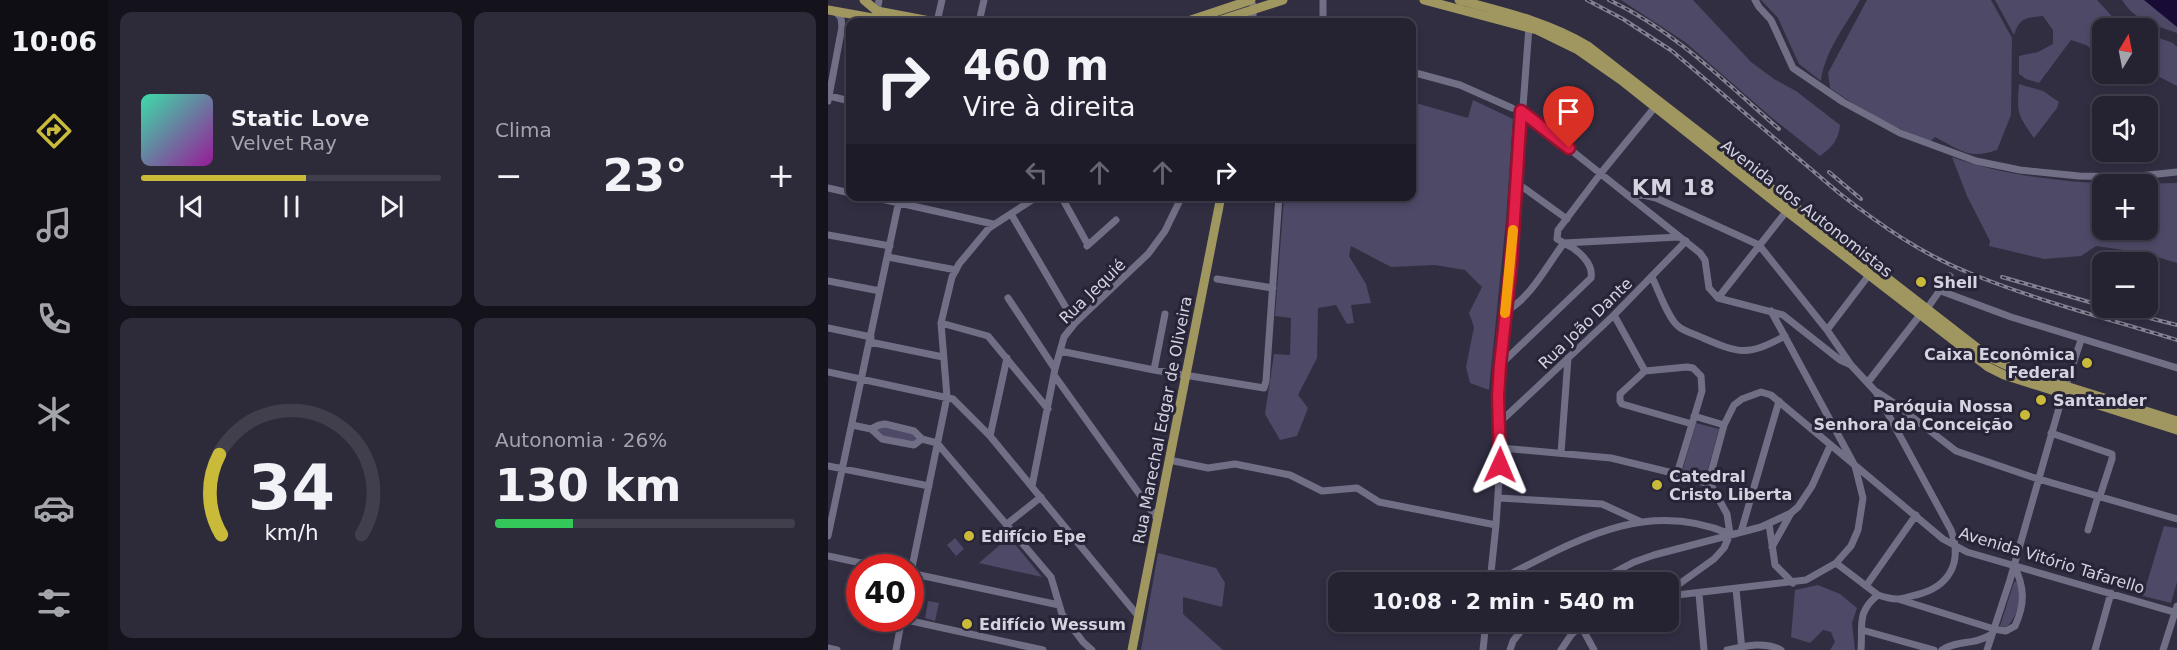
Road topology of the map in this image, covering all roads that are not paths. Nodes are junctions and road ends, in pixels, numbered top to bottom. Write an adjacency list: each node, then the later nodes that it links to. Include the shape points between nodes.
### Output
1 (864, 0): 11 (main road)
2 (879, 0): 11 (street)
3 (942, 0): 16 (street)
4 (984, 0): 17 (street)
5 (1251, 0): 18 (main road); 21 (street)
6 (1283, 0): 13 (main road)
7 (1323, 0): 22 (street)
8 (1424, 0): 23 (main road, Avenida dos Autonomistas)
9 (1459, 0): 28 (main road, Avenida dos Autonomistas, via 1554,27 1613,64)
10 (1755, 0): 31 (street, via 1771,20 1793,68 1843,102 1900,133 1976,161 2020,170 2129,177)
11 (877, 10): 15 (main road)
12 (832, 11): 14 (main road); 25 (street, via 841,18 842,27)
13 (1244, 12): 19 (main road); 20 (street)
14 (872, 18)
15 (916, 18)
16 (937, 18)
17 (980, 18)
18 (1197, 18)
19 (1227, 18)
20 (1245, 18)
21 (1253, 18)
22 (1323, 18)
23 (1529, 27): 27 (main road, Avenida dos Autonomistas, via 1578,50); 30 (street)
24 (1416, 73): 29 (street, via 1460,85)
25 (829, 99): 26 (street)
26 (846, 101)
27 (1655, 107): 28 (main road); 32 (street); 44 (main road, Avenida dos Autonomistas)
28 (1668, 107): 44 (main road, Avenida dos Autonomistas)
29 (1512, 108)
30 (1521, 111): 32 (street); 33 (street)
31 (2177, 172)
32 (1600, 173): 36 (street); 46 (street)
33 (1517, 183): 46 (street); 66 (street)
34 (828, 188): 35 (street)
35 (846, 192)
36 (1629, 195): 50 (street); 53 (street, via 1656,198)
37 (900, 201): 52 (street)
38 (904, 201): 48 (street)
39 (1030, 201): 45 (street)
40 (1063, 201): 47 (street, via 1086,247)
41 (1179, 201): 72 (street, Rua Jequié, via 1148,254)
42 (1220, 201): 89 (main road, Rua Marechal Edgar de Oliveira)
43 (1279, 201): 61 (street)
44 (1789, 208): 53 (street); 56 (main road, Avenida dos Autonomistas); 68 (main road, Avenida dos Autonomistas)
45 (1011, 214): 48 (street); 72 (street)
46 (1567, 219): 51 (street, via 1557,233)
47 (1116, 220)
48 (993, 224): 55 (street)
49 (828, 235): 52 (street)
50 (1682, 239): 51 (street); 58 (street, Rua João Dante); 65 (street, via 1703,257 1709,288)
51 (1564, 243): 66 (street, via 1525,296); 82 (street, via 1589,265 1591,278)
52 (890, 246): 54 (street)
53 (1759, 246): 65 (street); 74 (street)
54 (888, 257): 55 (street); 62 (street)
55 (956, 270): 71 (street)
56 (1869, 275): 68 (main road, Avenida dos Autonomistas); 74 (street)
57 (1950, 276): 63 (street)
58 (1652, 277): 70 (street, Rua João Dante); 75 (street, via 1678,326 1723,347 1746,352)
59 (1217, 279): 61 (street)
60 (828, 281): 62 (street)
61 (1273, 288): 89 (street, via 1263,388)
62 (880, 291): 76 (street)
63 (1941, 291): 68 (street); 77 (street)
64 (1008, 297): 88 (street)
65 (1718, 298): 67 (street)
66 (1506, 311): 82 (street)
67 (1771, 311): 75 (street); 83 (street)
68 (1923, 313): 91 (street); 92 (main road, Avenida dos Autonomistas, via 1988,367 2004,375)
69 (1165, 314): 85 (street)
70 (1614, 315): 81 (street, Rua João Dante); 86 (street)
71 (941, 323): 79 (street); 80 (street, via 982,333)
72 (1075, 323): 78 (street, Rua Jequié, via 1064,336)
73 (828, 328): 76 (street)
74 (1827, 330): 83 (street)
75 (1785, 336): 114 (street)
76 (870, 340): 79 (street); 90 (street)
77 (2081, 340): 84 (street); 92 (street)
78 (1060, 351): 85 (street); 88 (street, Rua Jequié)
79 (943, 357): 94 (street)
80 (1007, 358): 96 (street); 106 (street)
81 (1568, 358): 99 (street, Rua João Dante); 111 (street)
82 (1500, 365): 99 (street)
83 (1851, 365): 91 (street)
84 (2177, 368)
85 (1154, 370): 89 (street)
86 (1645, 371): 97 (street, via 1693,368 1702,382); 100 (street, via 1620,394 1622,404)
87 (828, 372): 90 (street)
88 (1055, 372): 96 (street, Rua Jequié); 127 (street)
89 (1185, 375): 112 (main road, Rua Marechal Edgar de Oliveira)
90 (862, 379): 94 (street); 101 (street)
91 (1868, 382): 93 (street)
92 (2067, 389): 98 (main road, Avenida dos Autonomistas); 104 (main road, Avenida dos Autonomistas); 105 (street)
93 (1876, 392): 117 (street, via 1956,451); 137 (street, via 1951,530)
94 (947, 397): 106 (street); 108 (street)
95 (1779, 401): 102 (street, via 1766,393 1742,399 1734,405); 109 (street, Avenida Vitório Tafarello); 133 (street)
96 (1048, 408): 120 (street, Rua Jequié)
97 (1694, 416): 100 (street); 102 (street)
98 (2177, 421)
99 (1500, 422): 110 (street)
100 (1692, 424): 116 (street)
101 (852, 425): 103 (street); 115 (street)
102 (1724, 425): 118 (street)
103 (871, 429): 107 (street, via 885,424 914,430); 107 (street, via 879,438 902,444 914,445)
104 (2177, 430)
105 (2052, 434): 117 (street); 121 (street, via 2112,454)
106 (990, 436): 120 (street)
107 (922, 439): 108 (street)
108 (937, 442): 119 (street); 129 (street)
109 (1830, 446): 114 (street, Avenida Vitório Tafarello); 124 (street, via 1812,486)
110 (1501, 448): 111 (street); 123 (street)
111 (1561, 453): 116 (street, via 1611,458)
112 (1168, 460): 127 (main road, Rua Marechal Edgar de Oliveira); 131 (street, via 1208,468 1235,464 1293,476 1322,492 1355,488 1379,502)
113 (828, 466): 115 (street)
114 (1855, 466): 125 (street, Avenida Vitório Tafarello); 141 (street, via 1863,498 1861,518 1851,546)
115 (842, 469): 119 (street); 135 (street)
116 (1677, 474): 118 (street)
117 (2039, 478): 121 (street); 142 (street)
118 (1708, 484): 134 (street, via 1717,493)
119 (929, 486): 138 (street)
120 (1032, 486): 122 (street)
121 (2099, 496): 126 (street); 132 (street)
122 (1041, 497): 129 (street); 158 (street)
123 (1498, 498): 128 (street, via 1602,504); 131 (street)
124 (1791, 513): 130 (street); 136 (street)
125 (1916, 515): 137 (street, Avenida Vitório Tafarello); 149 (street)
126 (2177, 519)
127 (1158, 520): 158 (main road, Rua Marechal Edgar de Oliveira)
128 (1640, 521): 134 (street, via 1688,521); 144 (street, via 1583,540)
129 (1007, 524): 156 (street, via 1051,577)
130 (1769, 524): 133 (street); 136 (street)
131 (1496, 525): 143 (street)
132 (2088, 530)
133 (1741, 532): 134 (street)
134 (1730, 534): 145 (street, via 1654,555); 148 (street, via 1714,559)
135 (828, 536)
136 (1772, 547): 147 (street, via 1775,565)
137 (1955, 547): 142 (street, Avenida Vitório Tafarello); 155 (street, via 1952,567 1944,582 1929,592)
138 (915, 554)
139 (828, 556): 140 (street)
140 (846, 560)
141 (1836, 563): 147 (street); 149 (street)
142 (2014, 566): 151 (street, Avenida Vitório Tafarello); 166 (street); 166 (street, via 2023,585 2020,614 2010,630)
143 (1491, 572)
144 (1517, 572)
145 (1615, 572)
146 (924, 578): 156 (street)
147 (1793, 583): 150 (street)
148 (1679, 584)
149 (1866, 586): 154 (street)
150 (1736, 589): 152 (street); 170 (street)
151 (2111, 593): 157 (street, Avenida Vitório Tafarello); 188 (street)
152 (1699, 594): 153 (street); 181 (street)
153 (1679, 595)
154 (1878, 596): 155 (street); 160 (street, via 1864,609)
155 (1898, 599): 166 (street)
156 (1059, 605): 167 (street)
157 (2176, 610): 189 (street)
158 (1138, 611): 176 (main road, Rua Marechal Edgar de Oliveira)
159 (924, 623): 173 (street)
160 (1862, 630): 184 (street); 185 (street)
161 (899, 632): 172 (street)
162 (1485, 632): 177 (street)
163 (1521, 632): 178 (street)
164 (1576, 632): 179 (street)
165 (1586, 632): 180 (street)
166 (1993, 632): 168 (street); 187 (street)
167 (1083, 642): 174 (street); 175 (street)
168 (1976, 643): 186 (street); 187 (street)
169 (828, 648): 171 (street)
170 (1742, 648): 182 (street); 183 (street, via 1762,644)
171 (837, 650)
172 (896, 650)
173 (1043, 650)
174 (1085, 650)
175 (1092, 650)
176 (1132, 650)
177 (1483, 650)
178 (1510, 650)
179 (1561, 650)
180 (1594, 650)
181 (1704, 650)
182 (1727, 650)
183 (1781, 650)
184 (1861, 650)
185 (1934, 650)
186 (1942, 650)
187 (1985, 650)
188 (2095, 650)
189 (2163, 650)

